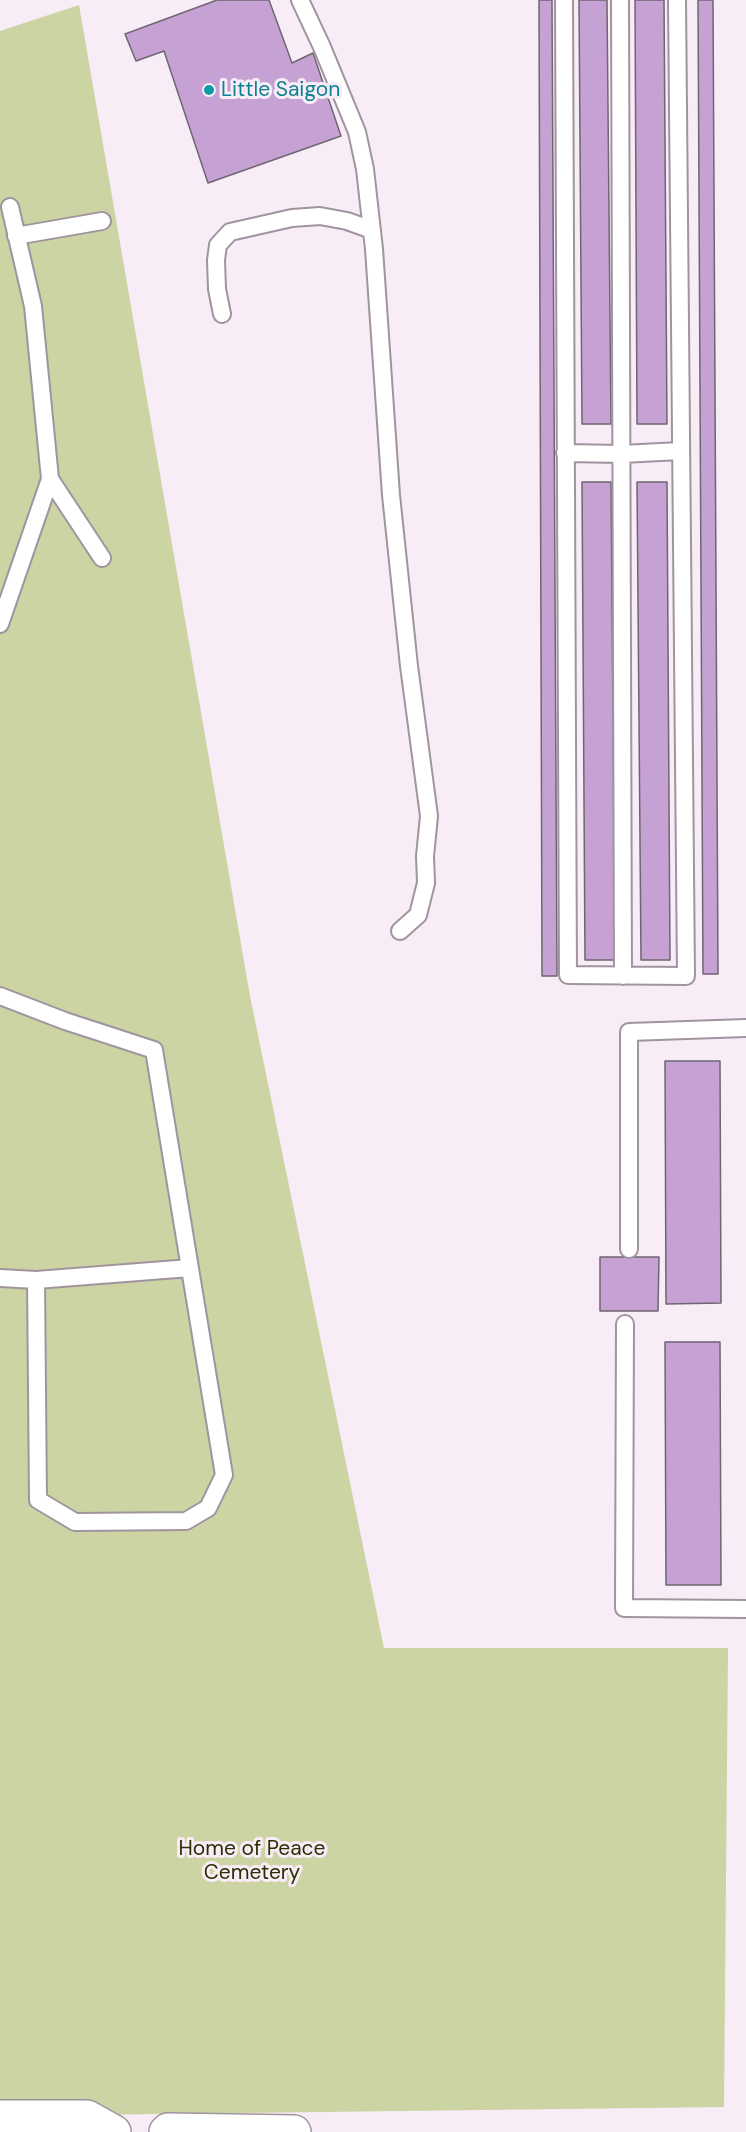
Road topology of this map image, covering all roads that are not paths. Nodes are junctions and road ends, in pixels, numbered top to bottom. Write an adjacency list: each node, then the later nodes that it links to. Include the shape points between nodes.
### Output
1 (300, 0): 7 (lane, via 357,132)
2 (564, 0): 11 (lane)
3 (621, 0): 12 (lane)
4 (676, 0): 10 (lane)
5 (10, 207): 8 (lane)
6 (102, 221): 8 (lane)
7 (372, 230): 9 (lane, via 320,216 230,232 218,245 216,260); 16 (lane, via 391,495 429,816 426,883 418,915)
8 (16, 236): 13 (lane, via 33,306)
9 (222, 314)
10 (680, 452): 12 (lane); 17 (lane, via 686,976)
11 (565, 453): 12 (lane); 17 (lane, via 568,975)
12 (622, 454): 17 (lane)
13 (50, 479): 14 (lane); 15 (lane)
14 (102, 558)
15 (0, 624)
16 (400, 932)
17 (623, 976)
18 (0, 996): 21 (lane, via 154,1050)
19 (746, 1028): 20 (lane, via 629,1032)
20 (629, 1249)
21 (190, 1268): 23 (lane); 23 (lane, via 224,1475 208,1508 186,1521 75,1522 38,1500)
22 (0, 1278): 23 (lane)
23 (36, 1280)
24 (625, 1324): 25 (lane, via 624,1608)
25 (746, 1609)
26 (0, 2117): 27 (street, via 87,2117)
27 (114, 2132)
28 (166, 2132): 29 (street)
29 (294, 2132)

